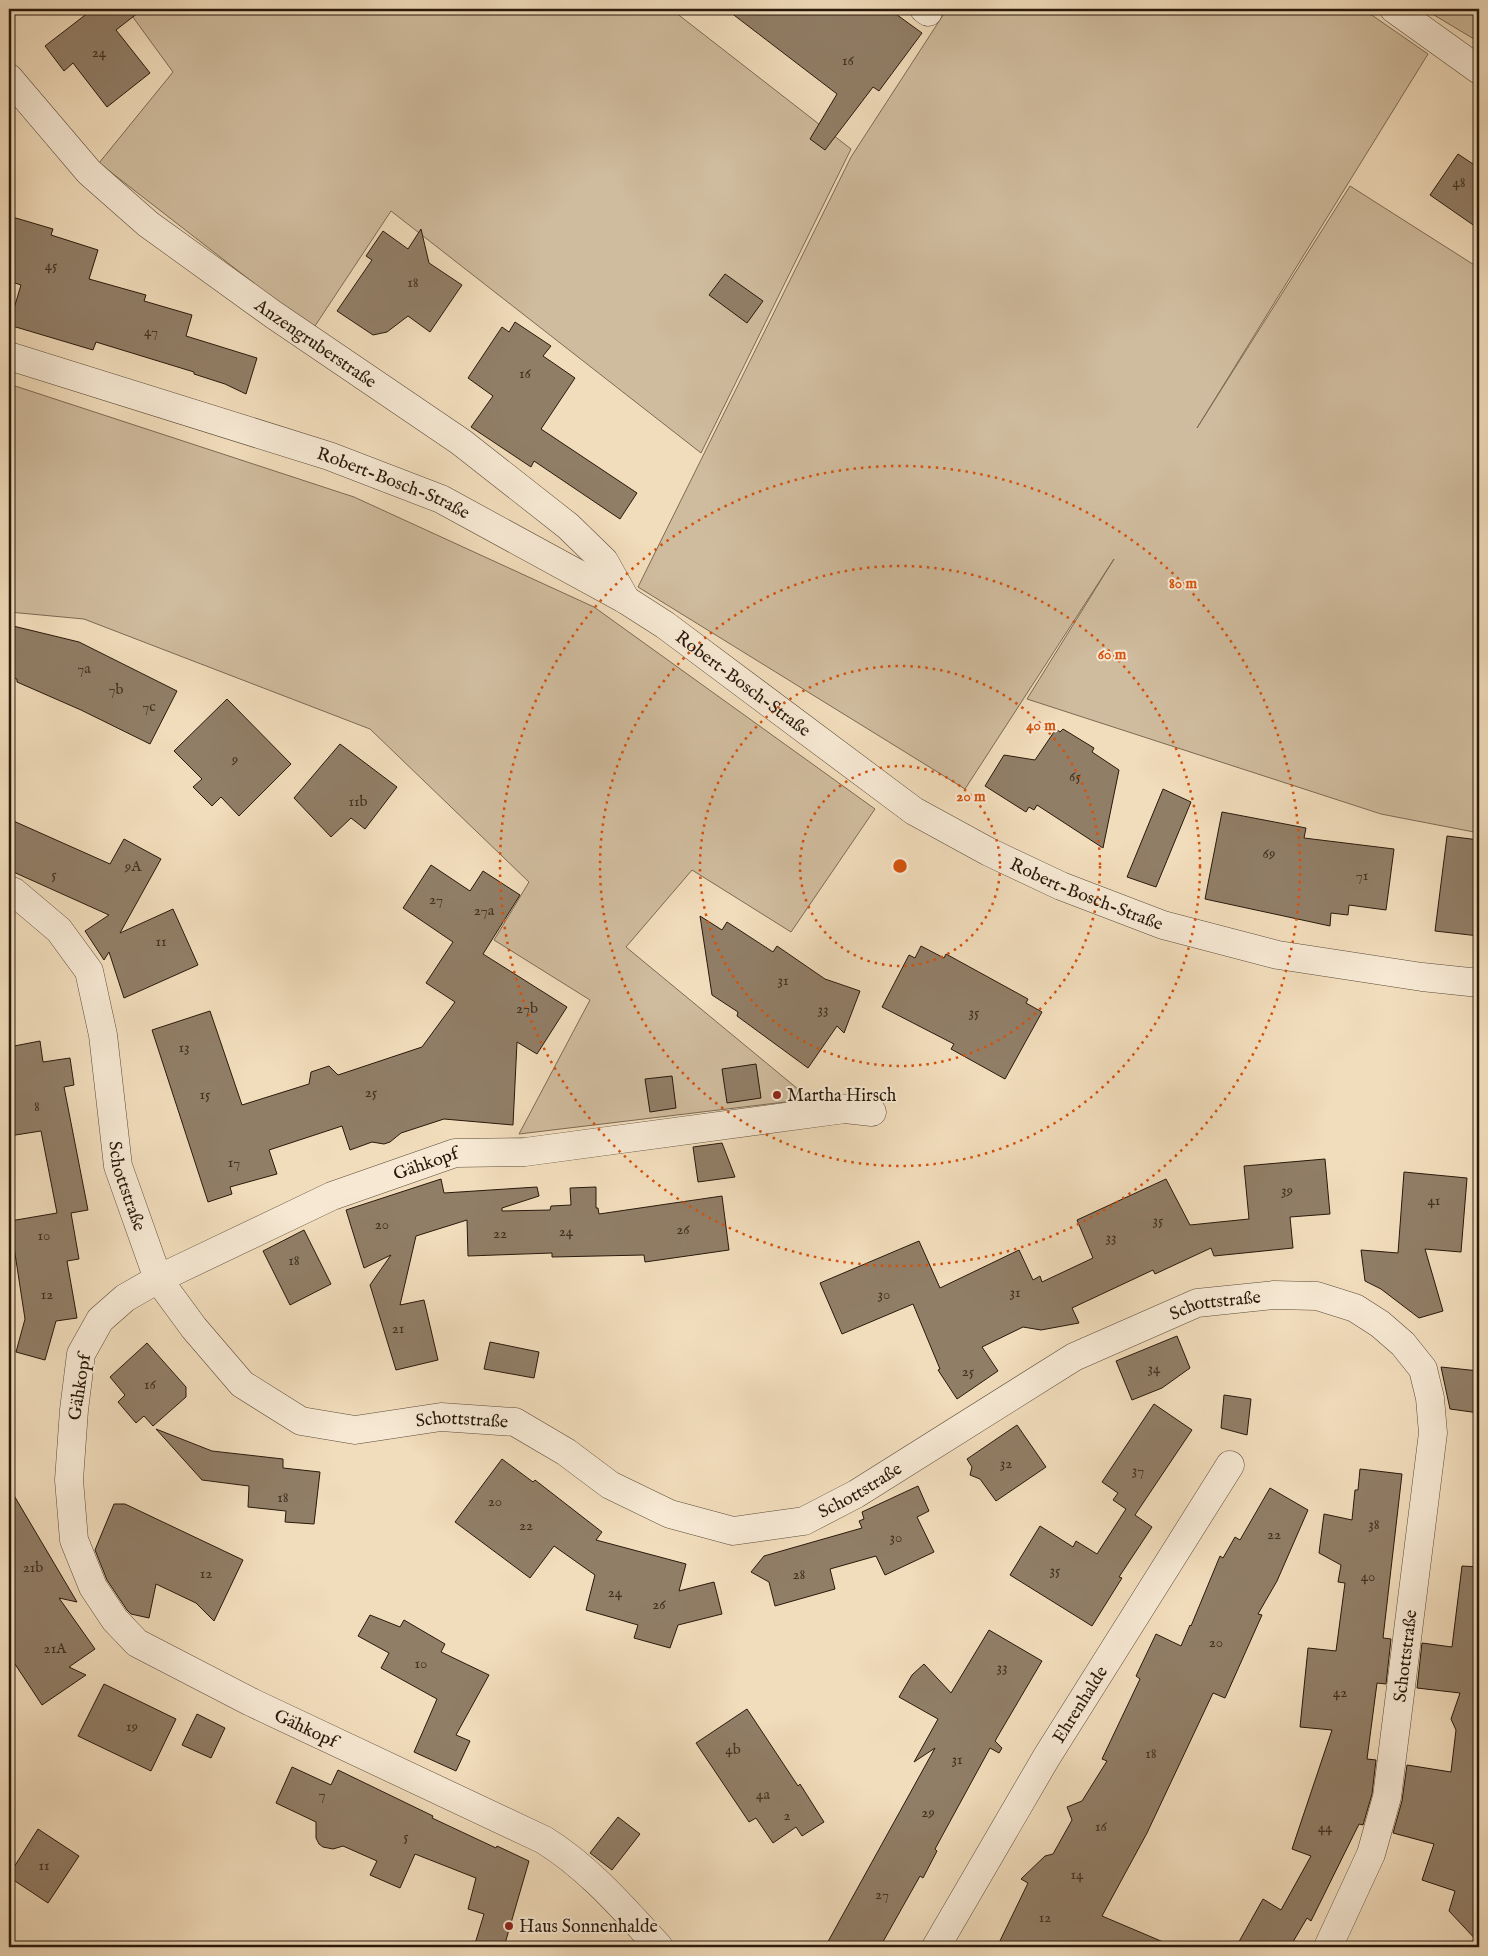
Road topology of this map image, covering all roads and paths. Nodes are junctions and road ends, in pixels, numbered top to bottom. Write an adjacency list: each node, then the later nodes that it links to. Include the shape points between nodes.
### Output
1 (1394, 9): 2 (street)
2 (1479, 70)
3 (9, 78): 5 (street, Anzengruberstraße, via 89,172 148,224 274,315 461,442 530,496 568,526 604,561)
4 (9, 356): 5 (street, Robert-Bosch-Straße, via 329,456 441,499)
5 (626, 600): 7 (street, Robert-Bosch-Straße, via 665,625 914,811 1061,886 1164,925 1278,955)
6 (9, 890): 9 (street, Schottstraße, via 59,930 89,971 103,1035 118,1166)
7 (1479, 983)
8 (872, 1112): 9 (street, Gähkopf, via 845,1109 525,1152 455,1153 332,1196)
9 (158, 1279): 11 (street, Gähkopf, via 125,1298 100,1320 81,1354 69,1480 74,1540 93,1587 115,1620 137,1643 251,1702 544,1840 587,1872); 13 (street, Schottstraße, via 242,1384 301,1421 355,1430 441,1417 516,1422 566,1452 610,1485 670,1514 732,1531 804,1521 856,1494 1074,1356 1197,1303 1274,1295 1318,1296 1355,1308 1403,1344 1423,1369 1433,1433 1387,1797 1372,1854)
10 (1230, 1465): 12 (street, Ehrenhalde, via 1046,1758)
11 (658, 1947)
12 (936, 1947)
13 (1328, 1947)

